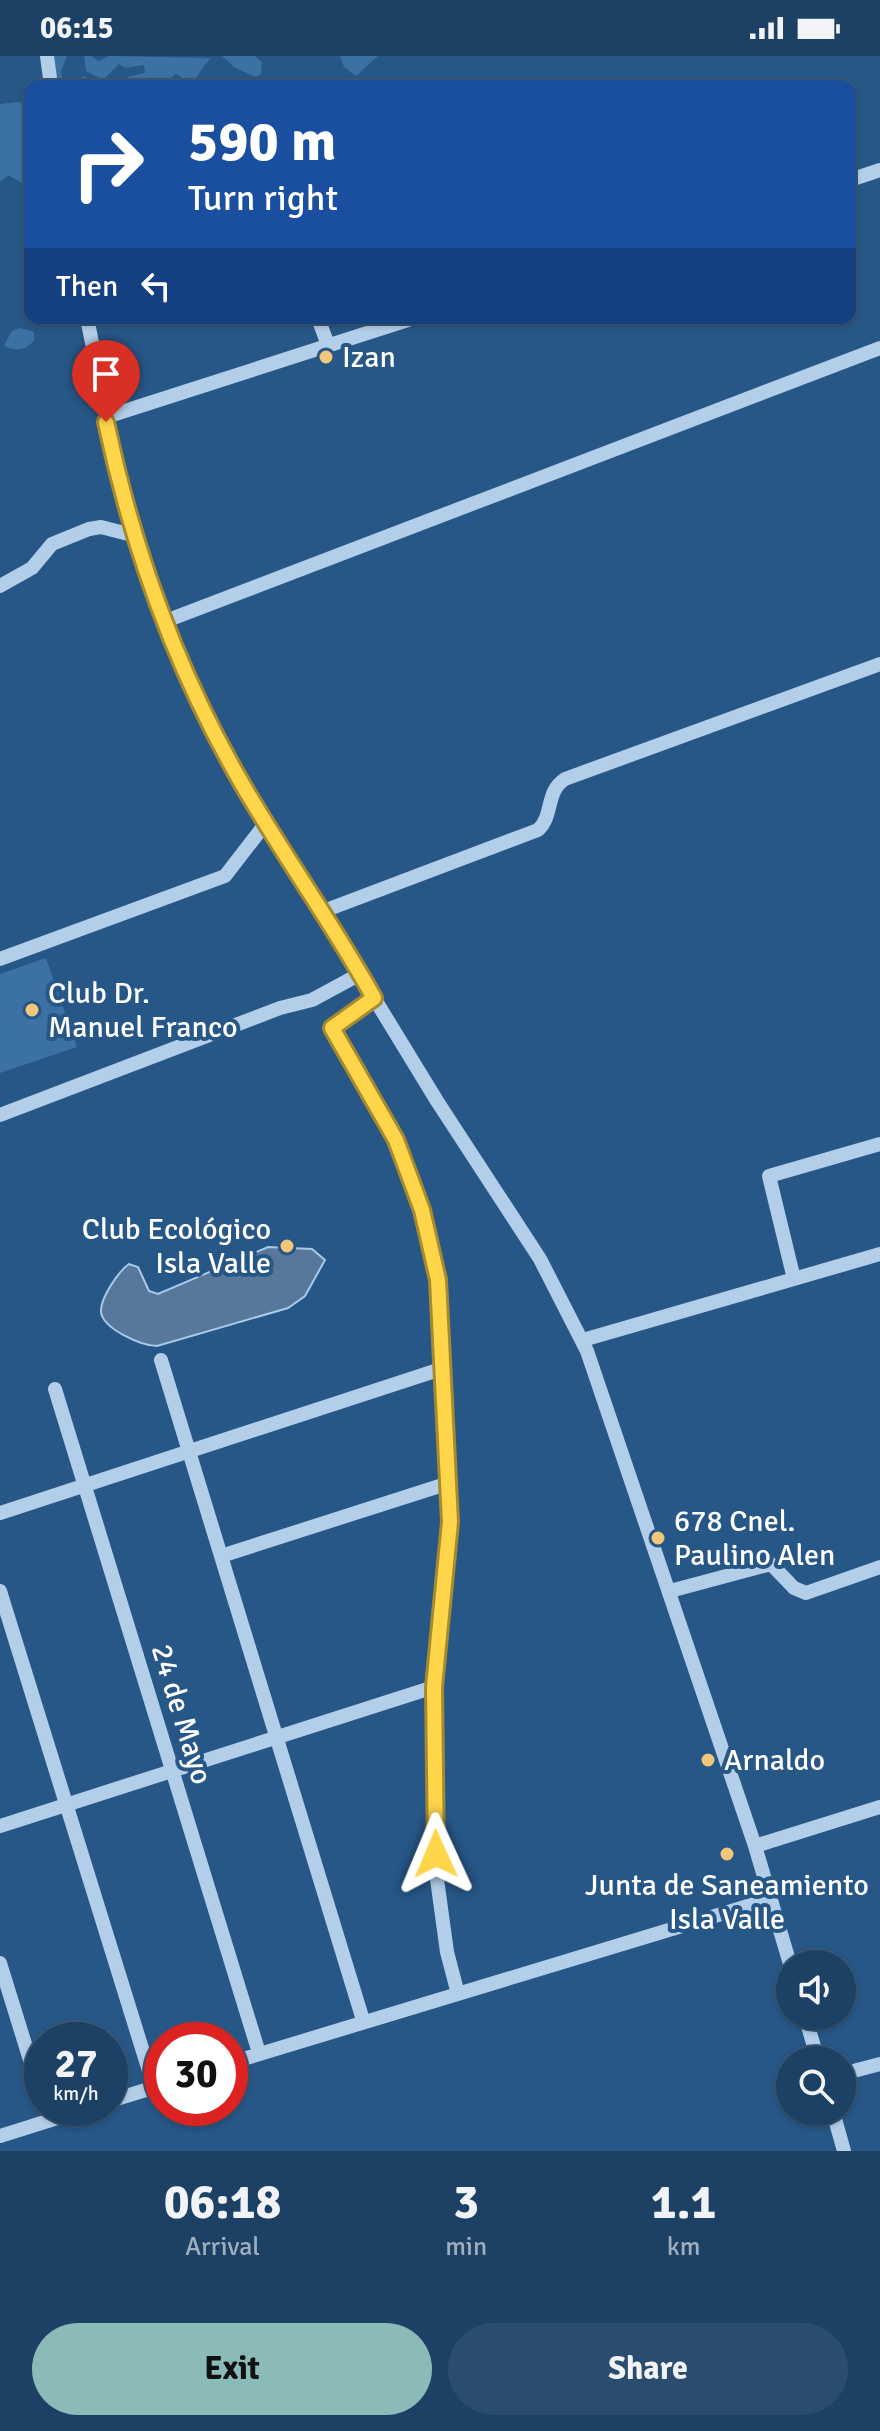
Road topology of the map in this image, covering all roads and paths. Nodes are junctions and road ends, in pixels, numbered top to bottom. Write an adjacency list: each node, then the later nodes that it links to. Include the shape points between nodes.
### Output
1 (47, 56): 2 (street)
2 (50, 80)
3 (880, 170): 4 (street)
4 (856, 178)
5 (88, 324): 10 (street)
6 (320, 324): 8 (street)
7 (395, 324): 8 (street)
8 (328, 345): 10 (street)
9 (880, 348): 13 (street)
10 (106, 417): 11 (street)
11 (132, 535): 12 (street, via 89,529 52,544 32,568); 13 (street)
12 (0, 586)
13 (163, 622): 15 (street)
14 (880, 664): 16 (street, via 565,779 550,794 538,830)
15 (266, 823): 16 (street); 17 (street, via 225,876)
16 (321, 912): 18 (street)
17 (0, 959)
18 (360, 974): 19 (street); 20 (street, via 312,1000)
19 (374, 998): 24 (street, via 540,1259); 26 (street, via 332,1028 396,1140 422,1210 438,1280)
20 (0, 1115)
21 (880, 1144): 23 (street, via 769,1176)
22 (880, 1254): 23 (street)
23 (794, 1279): 24 (street)
24 (583, 1340): 35 (street)
25 (161, 1360): 28 (street)
26 (441, 1369): 28 (street); 29 (street)
27 (55, 1389): 30 (street, 24 de Mayo)
28 (189, 1451): 30 (street); 32 (street)
29 (449, 1483): 32 (street); 36 (street)
30 (84, 1485): 31 (street); 38 (street, 24 de Mayo)
31 (0, 1513)
32 (221, 1556): 37 (street)
33 (880, 1567): 35 (street, via 806,1593 771,1564)
34 (0, 1591): 39 (street)
35 (670, 1591): 42 (street)
36 (434, 1687): 37 (street); 46 (street, via 440,1918)
37 (277, 1738): 38 (street); 47 (street)
38 (172, 1771): 39 (street); 50 (street, 24 de Mayo)
39 (67, 1805): 41 (street); 49 (street)
40 (880, 1807): 42 (street)
41 (0, 1826)
42 (755, 1846): 43 (street)
43 (771, 1899): 44 (street); 46 (street)
44 (786, 1950)
45 (0, 1963): 48 (street)
46 (458, 1994): 47 (street)
47 (363, 2020): 50 (street)
48 (24, 2041)
49 (144, 2043)
50 (259, 2053): 51 (street)
51 (248, 2057)
52 (880, 2064): 53 (street)
53 (856, 2070)
54 (24, 2125): 56 (street)
55 (837, 2126): 57 (street)
56 (0, 2136)
57 (844, 2151)

